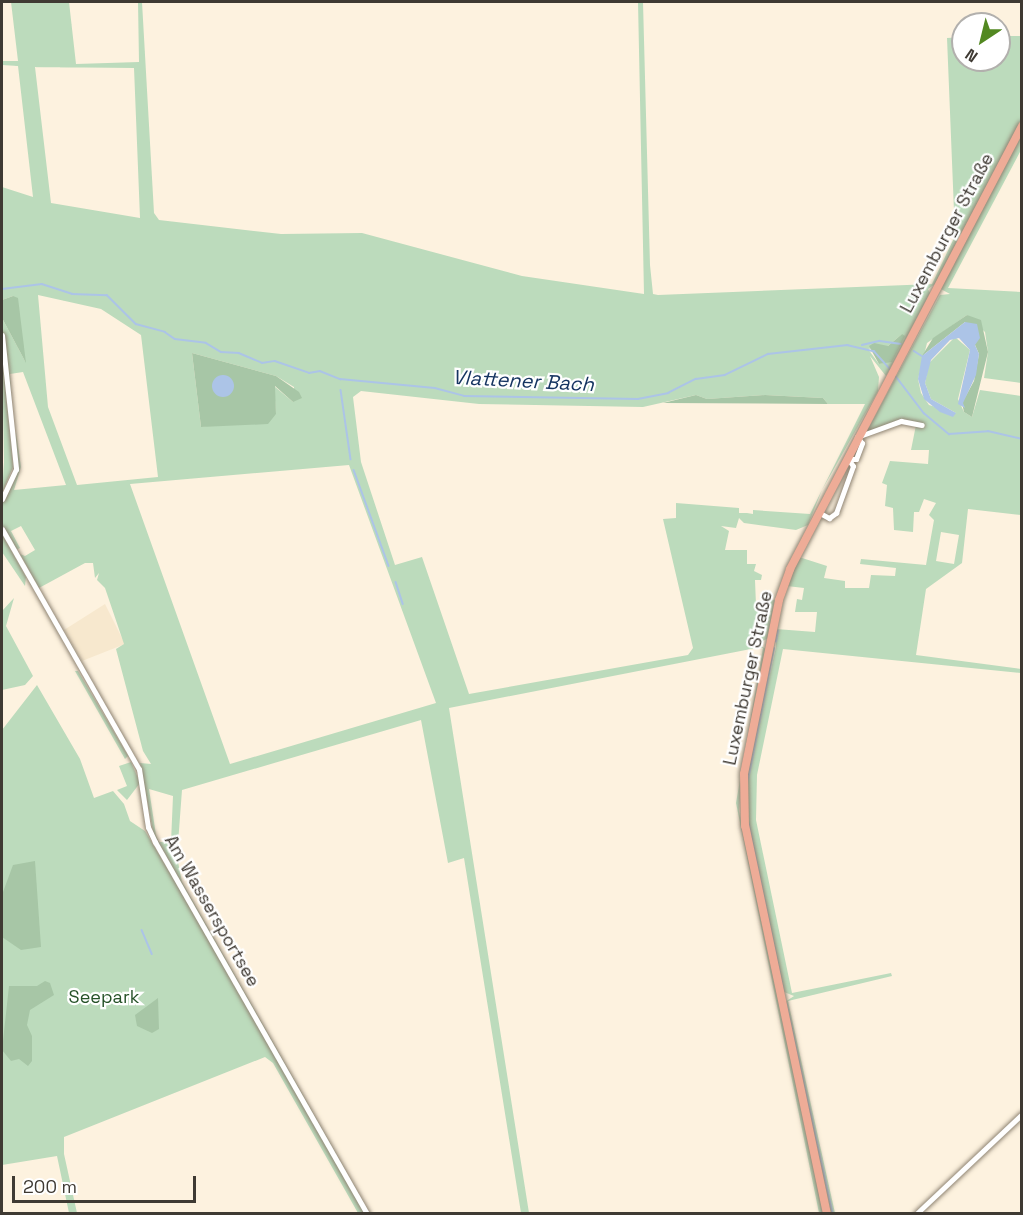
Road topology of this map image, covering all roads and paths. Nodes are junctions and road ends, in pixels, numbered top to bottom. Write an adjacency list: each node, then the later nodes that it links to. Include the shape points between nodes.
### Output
1 (1022, 126): 4 (main road, Luxemburger Straße)
2 (2, 335): 6 (street, via 16,469)
3 (922, 425): 4 (street, via 899,421)
4 (857, 437): 5 (main road, Luxemburger Straße)
5 (847, 460): 7 (main road, Luxemburger Straße); 7 (street, via 853,466 836,513 829,518)
6 (2, 499)
7 (818, 512): 11 (main road, Luxemburger Straße, via 779,600 742,803)
8 (2, 529): 10 (street, Am Wassersportsee, via 139,769 154,842)
9 (1022, 1114): 12 (street)
10 (367, 1214)
11 (827, 1214)
12 (916, 1214)

